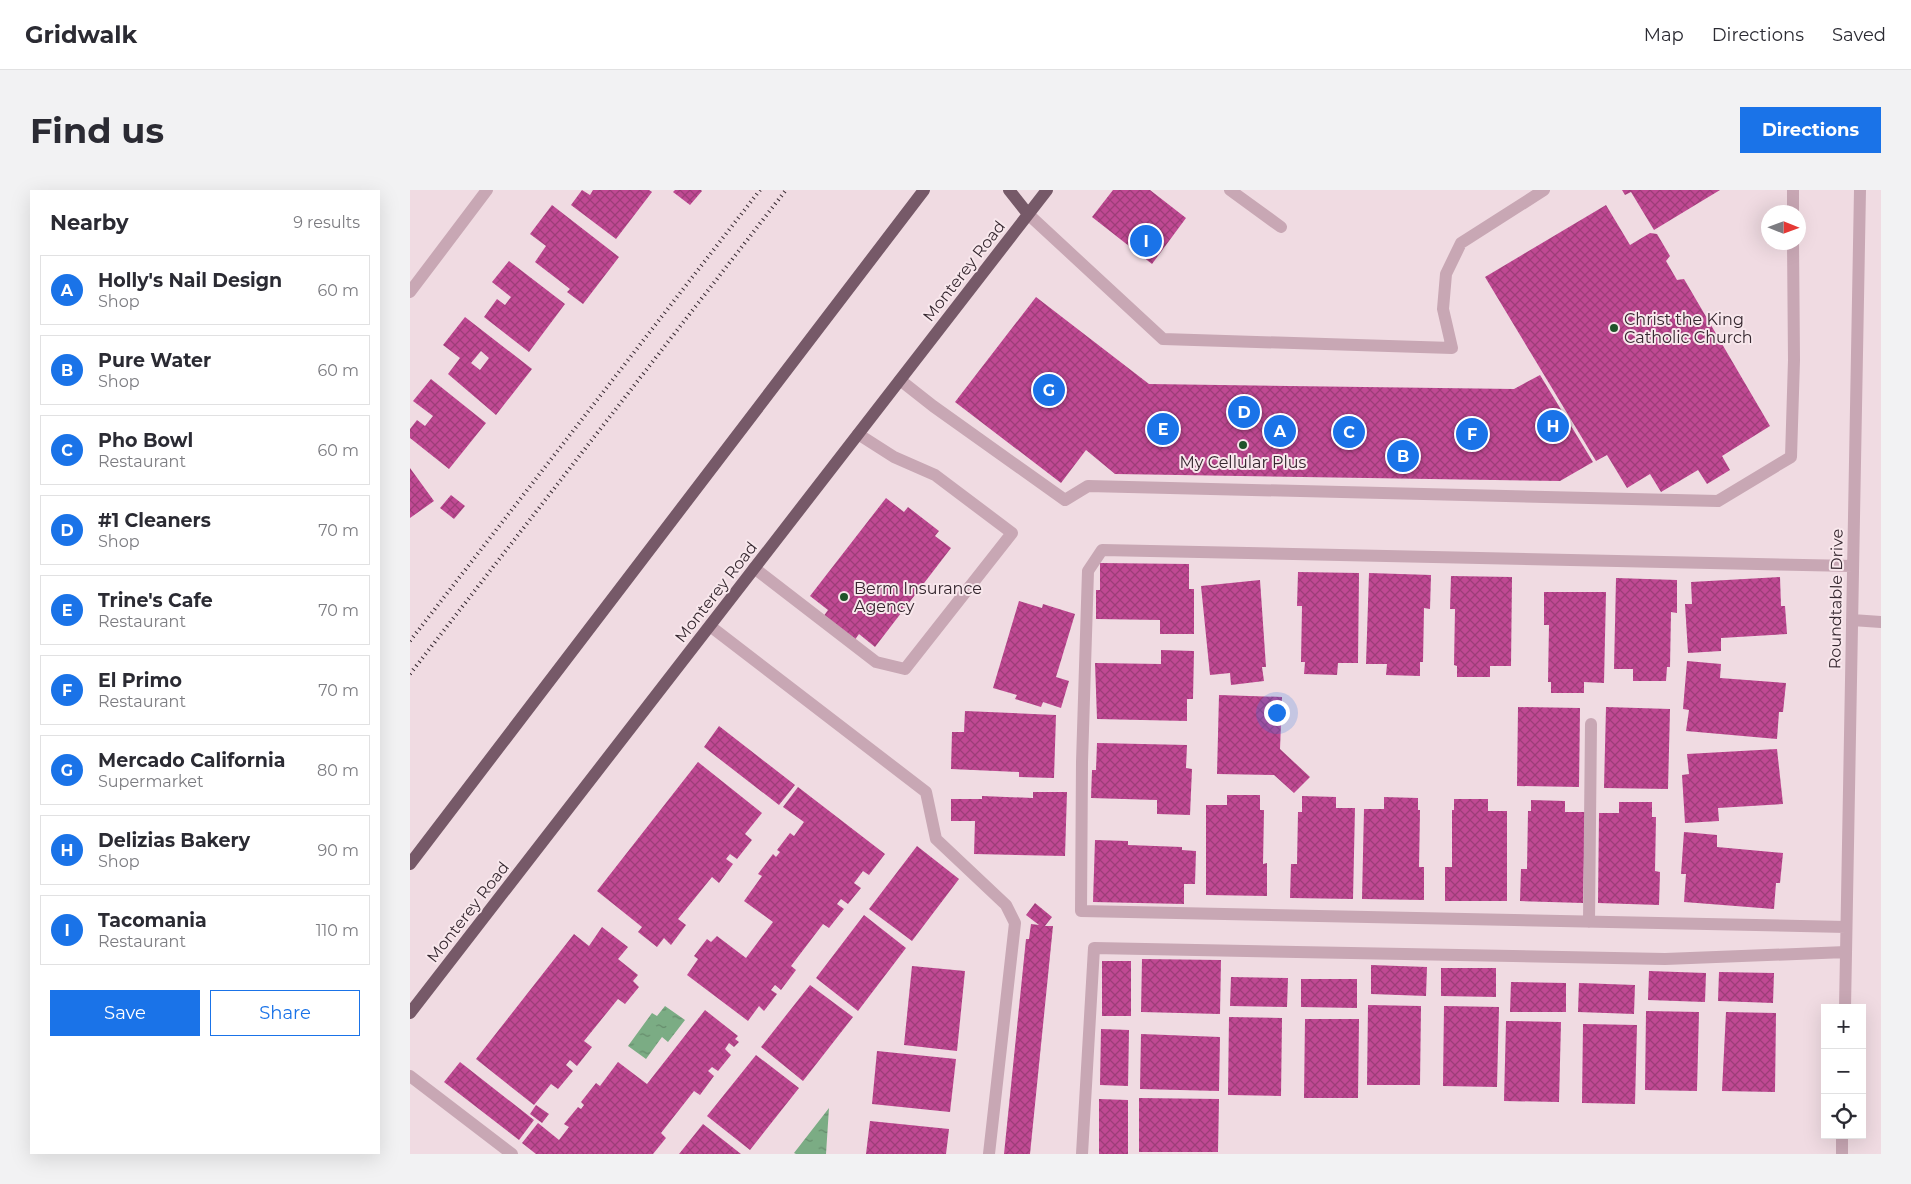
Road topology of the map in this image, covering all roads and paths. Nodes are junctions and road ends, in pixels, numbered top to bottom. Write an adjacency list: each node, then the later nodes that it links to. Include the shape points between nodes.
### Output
1 (487, 190): 13 (street)
2 (924, 190): 22 (main road)
3 (1009, 190): 10 (main road)
4 (1047, 190): 10 (main road, Monterey Road)
5 (1230, 190): 11 (street)
6 (1544, 190): 10 (street, via 1461,243 1446,274 1443,309 1452,348 1163,339)
7 (1793, 190): 9 (street)
8 (1860, 190): 16 (street, Roundtable Drive)
9 (1793, 205)
10 (1028, 214): 14 (main road, Monterey Road)
11 (1281, 227)
12 (1794, 250): 14 (street, via 1790,457 1718,501 1088,486 1065,500)
13 (410, 292)
14 (900, 380): 15 (main road, Monterey Road)
15 (858, 434): 17 (main road, Monterey Road); 17 (street, via 935,475 1012,533 905,669 876,662)
16 (1853, 566): 18 (street, Roundtable Drive); 23 (street, via 1102,550 1088,571 1081,911)
17 (754, 568): 20 (main road, Monterey Road)
18 (1852, 620): 19 (street); 24 (street, Roundtable Drive)
19 (1881, 622)
20 (710, 626): 27 (main road, Monterey Road); 31 (street, via 926,792 936,839 1006,906 1015,923)
21 (1591, 724): 23 (street)
22 (410, 864)
23 (1589, 922): 24 (street)
24 (1846, 927): 25 (street, Roundtable Drive)
25 (1846, 952): 26 (street, Roundtable Drive); 32 (street, via 1665,960 1094,948)
26 (1845, 1004)
27 (410, 1013)
28 (410, 1076): 30 (street)
29 (1842, 1139): 33 (street)
30 (512, 1154)
31 (990, 1154)
32 (1082, 1154)
33 (1842, 1154)

